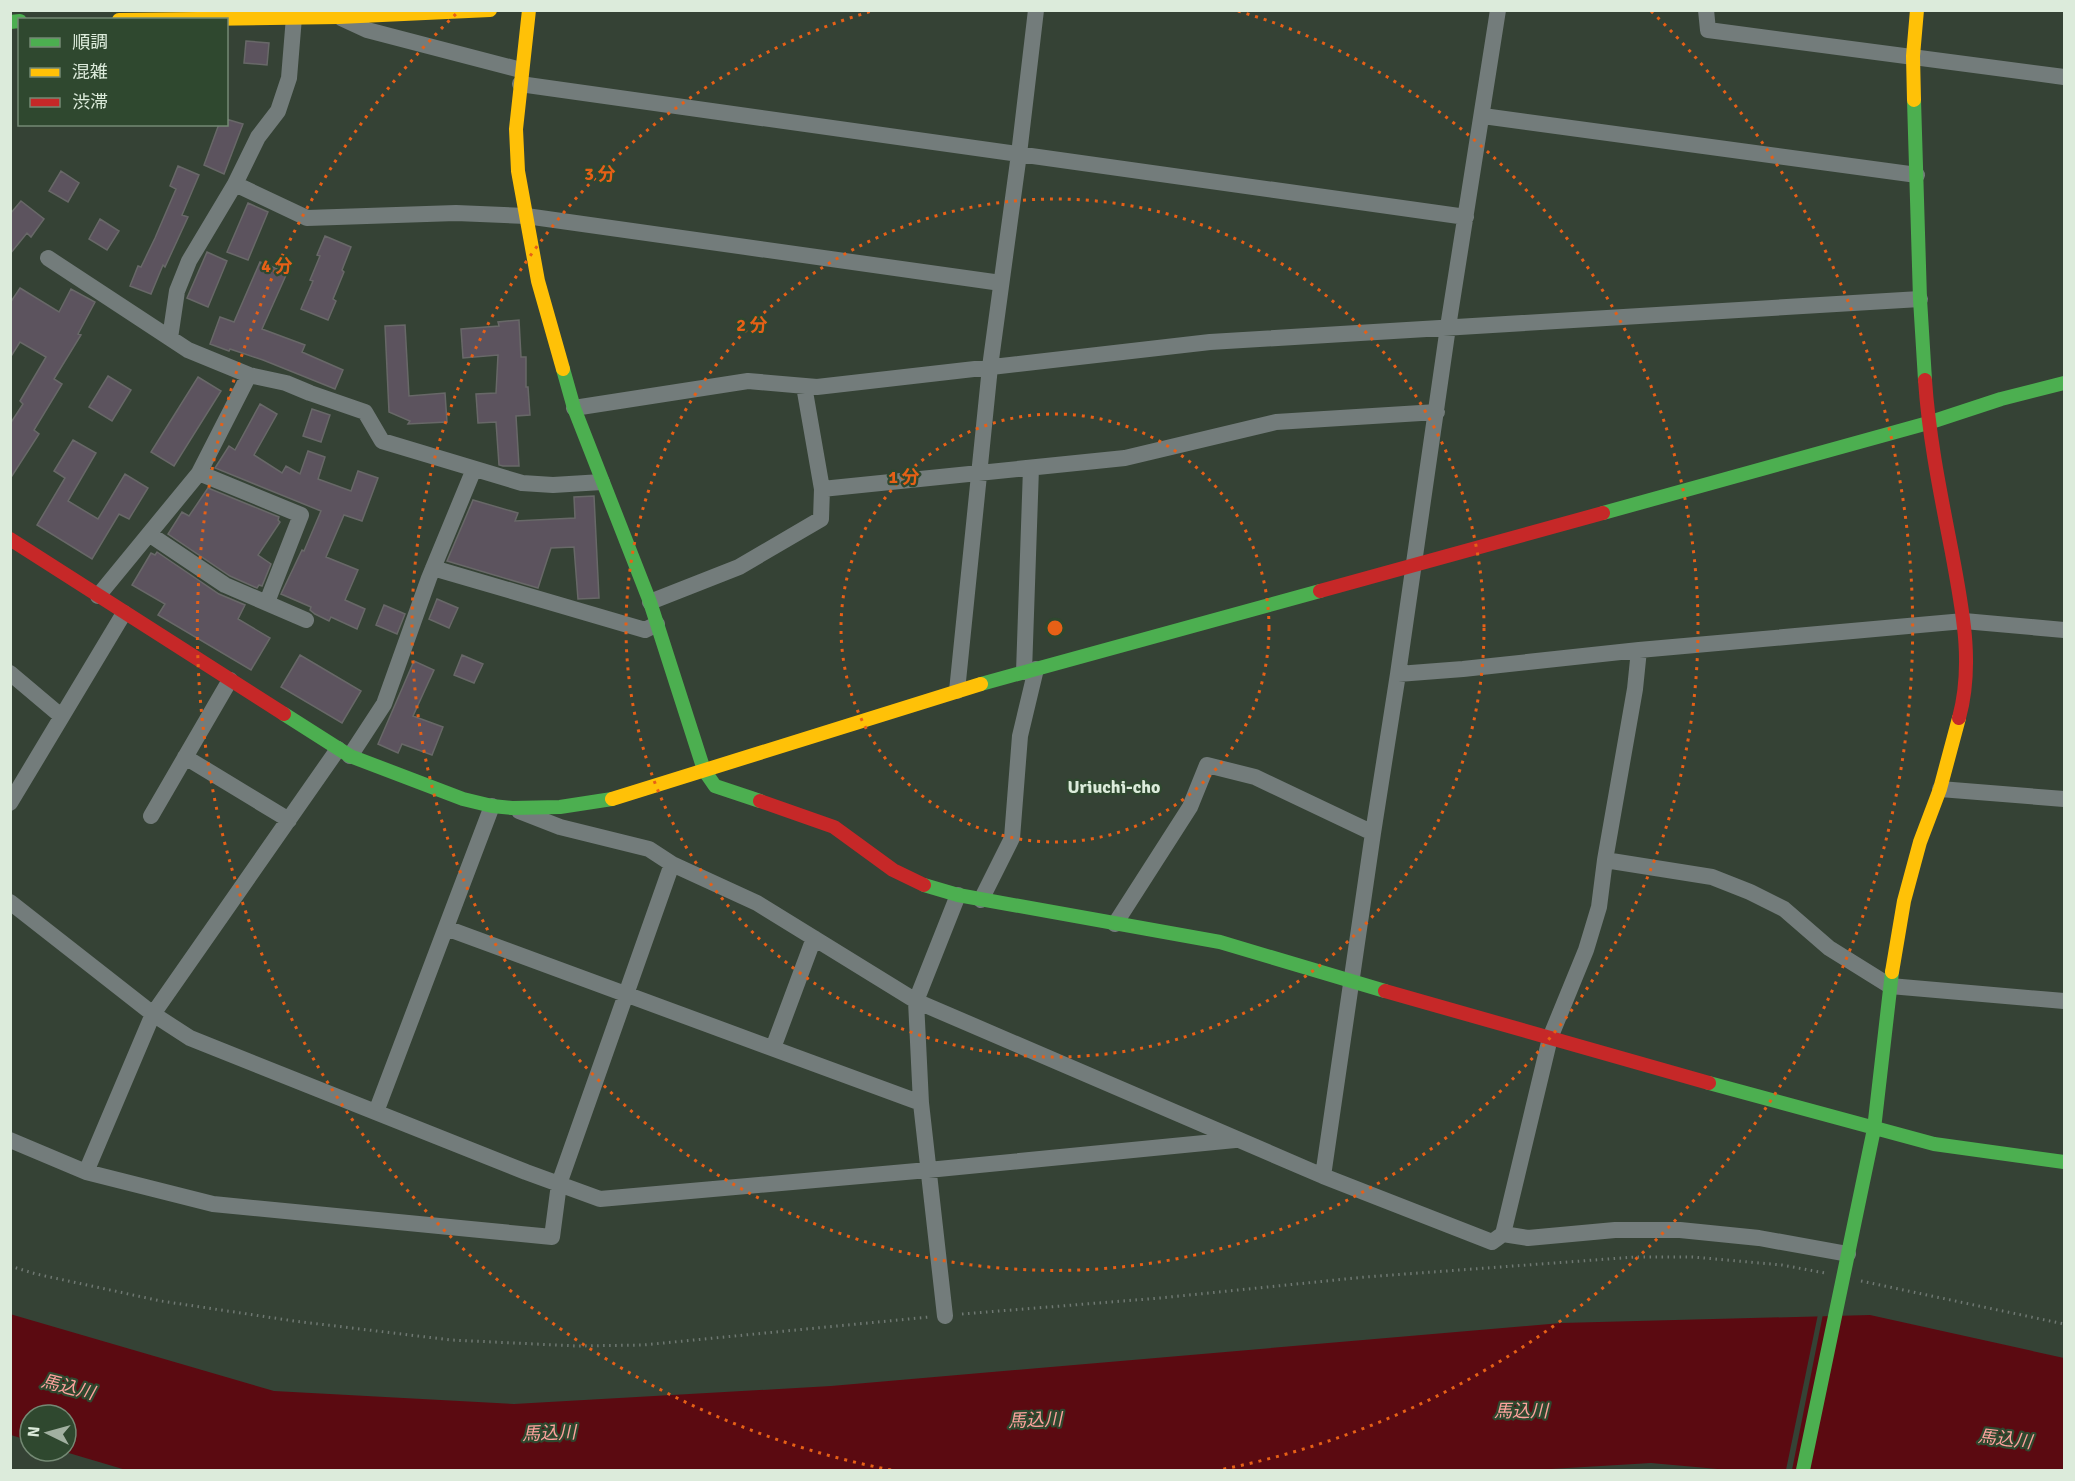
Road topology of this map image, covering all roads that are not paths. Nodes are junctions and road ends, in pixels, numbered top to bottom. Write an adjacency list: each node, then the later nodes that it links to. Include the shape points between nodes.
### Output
1 (490, 10): 8 (street)
2 (529, 10): 11 (street)
3 (1036, 10): 14 (street)
4 (1498, 10): 13 (street)
5 (1706, 10): 10 (street, via 1708,30)
6 (1917, 10): 10 (street)
7 (294, 17): 8 (street); 9 (street); 16 (street, via 289,78 278,111 258,137)
8 (339, 17): 11 (street, via 367,30)
9 (228, 18)
10 (1913, 56): 12 (street); 15 (street)
11 (520, 77): 14 (street); 17 (street, via 518,171)
12 (2064, 77)
13 (1483, 116): 15 (street); 18 (street)
14 (1019, 154): 18 (street); 20 (street)
15 (1917, 176): 21 (street)
16 (235, 184): 17 (street, via 307,218 456,213); 23 (street, via 189,261 177,291)
17 (526, 216): 20 (street); 28 (street, via 538,281)
18 (1466, 217): 22 (street)
19 (48, 258): 23 (street)
20 (1001, 284): 24 (street)
21 (1920, 299): 22 (street); 30 (street)
22 (1448, 327): 24 (street, via 1210,342); 29 (street)
23 (170, 338): 25 (street, via 188,350)
24 (990, 367): 27 (street); 34 (street)
25 (249, 375): 32 (street, via 286,383 365,412 382,441); 33 (street)
26 (2064, 383): 30 (street)
27 (804, 386): 28 (street, via 748,381); 36 (street)
28 (574, 408): 35 (street)
29 (1437, 412): 31 (street, via 1276,422 1125,458); 39 (street)
30 (1928, 423): 39 (street); 46 (street)
31 (1031, 468): 34 (street); 50 (street)
32 (474, 469): 35 (street, via 522,483); 40 (street)
33 (199, 472): 37 (street); 42 (street, via 301,515)
34 (980, 473): 36 (street); 54 (street)
35 (602, 482): 43 (street)
36 (822, 489): 43 (street, via 820,519 739,567)
37 (149, 534): 41 (street); 42 (street, via 225,585)
38 (10, 539): 41 (street)
39 (1413, 564): 50 (street); 52 (street)
40 (433, 568): 47 (street, via 645,630); 56 (street, via 384,704)
41 (98, 596): 44 (street)
42 (267, 602): 45 (street)
43 (650, 602): 47 (street)
44 (124, 613): 53 (street); 55 (street)
45 (306, 620)
46 (1964, 621): 48 (street); 49 (street); 59 (street, via 1965,697)
47 (657, 624): 58 (street)
48 (2064, 630)
49 (1639, 650): 52 (street); 67 (street)
50 (1030, 670): 54 (street); 70 (street, via 1012,838)
51 (10, 674): 55 (street)
52 (1398, 674): 66 (street)
53 (230, 680): 56 (street); 57 (street)
54 (957, 691): 58 (street)
55 (61, 716): 61 (street)
56 (344, 753): 62 (street, via 463,799); 65 (street)
57 (185, 757): 64 (street); 65 (street)
58 (704, 770): 63 (street, via 604,801); 69 (street, via 715,786 834,827 893,870 920,884)
59 (1940, 789): 60 (street); 76 (street, via 1904,901)
60 (2064, 799)
61 (10, 802)
62 (492, 806): 63 (street); 73 (street)
63 (512, 808): 68 (street, via 560,827 649,849)
64 (151, 816)
65 (289, 820): 80 (street)
66 (1373, 833): 72 (street, via 1255,777 1207,765 1190,807); 75 (street)
67 (1605, 860): 76 (street, via 1712,877 1750,892 1784,909 1829,948); 81 (street, via 1599,907 1586,950)
68 (672, 864): 74 (street, via 757,903); 77 (street)
69 (958, 895): 70 (street); 78 (street)
70 (981, 900): 72 (street)
71 (12, 908): 80 (street)
72 (1114, 924): 75 (street, via 1220,942)
73 (446, 927): 77 (street); 84 (street)
74 (814, 938): 78 (street); 82 (street)
75 (1352, 982): 81 (street); 91 (street)
76 (1890, 986): 79 (street); 85 (street)
77 (628, 993): 82 (street); 92 (street)
78 (916, 1001): 83 (street); 87 (street)
79 (2064, 1001)
80 (153, 1014): 84 (street, via 190,1038); 90 (street)
81 (1550, 1038): 85 (street); 93 (street)
82 (773, 1048): 83 (street)
83 (921, 1103): 89 (street)
84 (376, 1112): 92 (street)
85 (1874, 1129): 88 (street, via 1934,1144); 94 (street)
86 (10, 1140): 90 (street)
87 (1236, 1140): 89 (street); 91 (street)
88 (2064, 1162)
89 (928, 1170): 92 (street, via 600,1199); 95 (street)
90 (86, 1172): 92 (street, via 213,1204 552,1237)
91 (1323, 1176): 93 (street, via 1492,1242)
92 (559, 1184)
93 (1503, 1234): 94 (street, via 1528,1238 1615,1230 1680,1230 1759,1238)
94 (1848, 1254): 96 (street)
95 (945, 1316)
96 (1803, 1470)

